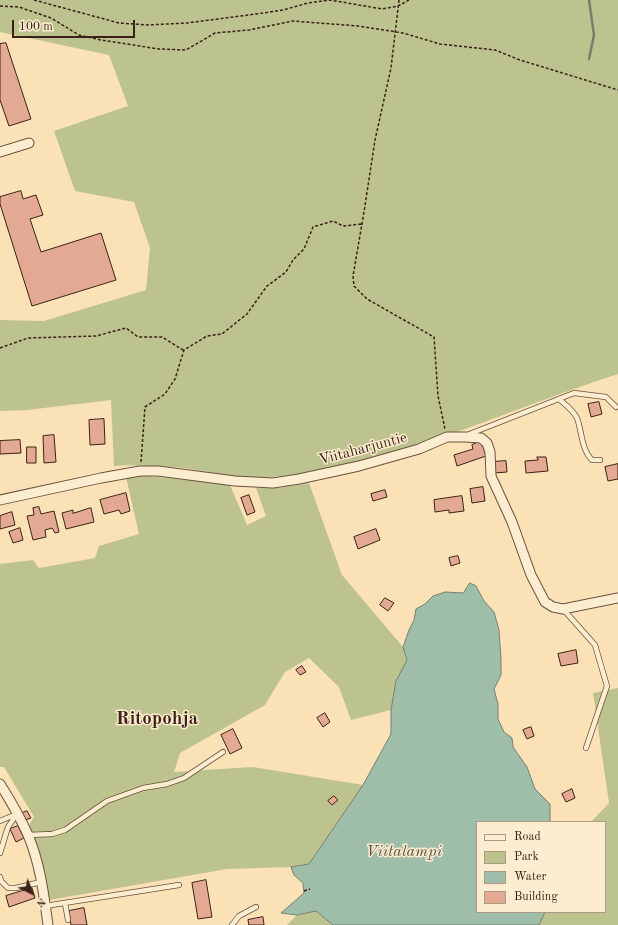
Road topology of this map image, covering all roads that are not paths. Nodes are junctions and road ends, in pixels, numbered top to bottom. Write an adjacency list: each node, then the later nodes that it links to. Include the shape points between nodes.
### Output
1 (29, 143): 2 (street)
2 (0, 152)
3 (559, 399): 4 (lane, via 574,394 606,397); 5 (lane); 6 (lane, via 572,410 576,418 586,455 592,460)
4 (616, 407)
5 (464, 437): 7 (street, Viitaharjuntie, via 447,437 419,449 299,480 273,483 235,481 140,471); 9 (street, Viitaharjuntie, via 481,438 487,444 491,476 512,522 531,575 545,602)
6 (600, 460)
7 (0, 500)
8 (618, 598): 9 (street)
9 (563, 609): 10 (lane, via 596,645 606,686)
10 (586, 748)
11 (223, 752): 15 (lane, via 184,778 143,788 107,801 65,830 52,834)
12 (1, 786): 13 (street)
13 (17, 814): 14 (lane); 15 (street); 16 (lane, via 8,827)
14 (0, 821)
15 (28, 835): 18 (street)
16 (0, 854)
17 (0, 878): 18 (lane, via 8,888)
18 (41, 882): 21 (street)
19 (180, 885): 20 (lane)
20 (65, 904): 21 (lane); 23 (lane)
21 (45, 906): 24 (street)
22 (256, 907): 25 (lane, via 239,916)
23 (68, 920)
24 (48, 925)
25 (232, 925)

